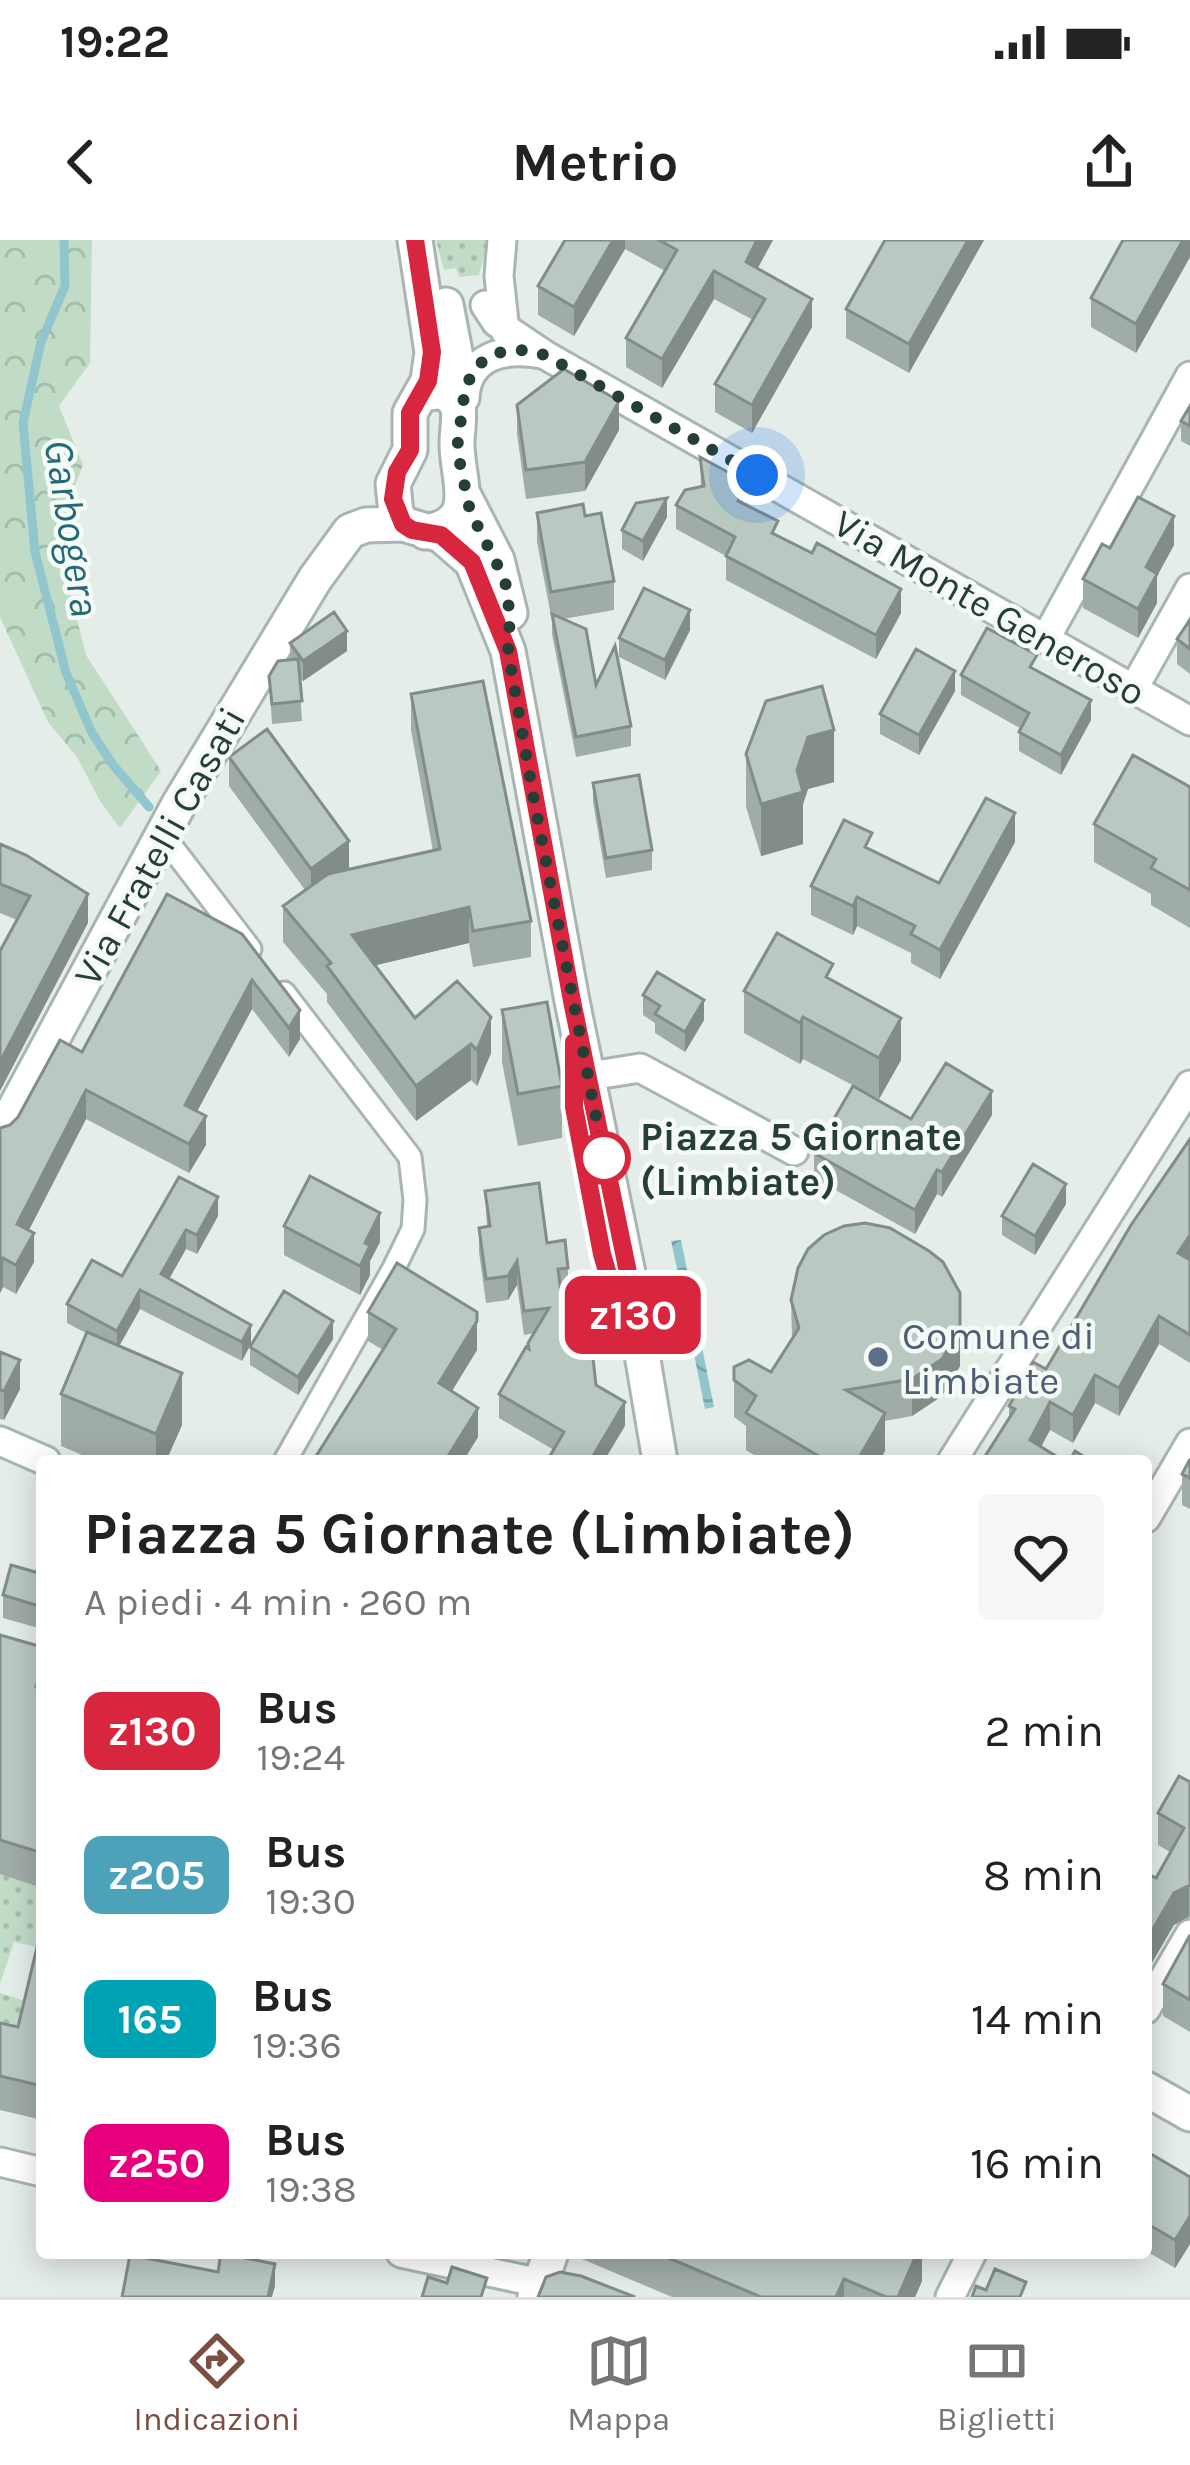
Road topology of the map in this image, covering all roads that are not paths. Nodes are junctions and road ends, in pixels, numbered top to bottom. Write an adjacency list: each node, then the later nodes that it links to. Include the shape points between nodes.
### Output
1 (415, 240): 9 (street, via 430,370)
2 (425, 240): 6 (street)
3 (502, 240): 4 (street)
4 (499, 276): 5 (street); 7 (street)
5 (485, 304): 6 (street); 7 (street, Via Monte Generoso)
6 (447, 306): 9 (street, via 458,368)
7 (501, 340): 9 (street); 15 (street, Via Monte Generoso, via 545,355)
8 (1190, 376): 15 (street)
9 (445, 406): 10 (street, via 410,413 410,450); 11 (street)
10 (393, 484): 12 (street, via 396,513); 13 (street, Via Fratelli Casati, via 346,520)
11 (464, 494): 12 (street, via 448,525); 16 (street, via 505,580)
12 (414, 528): 13 (street, Via Fratelli Casati, via 350,531); 16 (street, via 452,542 472,562)
13 (327, 561): 19 (street, Via Fratelli Casati)
14 (1190, 588): 17 (street)
15 (1046, 638): 17 (street, Via Monte Generoso)
16 (508, 651): 20 (street)
17 (1134, 688): 18 (street, Via Monte Generoso)
18 (1190, 721)
19 (164, 837): 23 (street, Via Fratelli Casati); 29 (street, via 410,1156 413,1228)
20 (572, 1001): 21 (street); 25 (street, via 574,1107 602,1254)
21 (590, 1076): 24 (street, via 640,1068); 25 (street)
22 (1186, 1098): 30 (street)
23 (0, 1136)
24 (794, 1151)
25 (633, 1317): 28 (street)
26 (0, 1441): 31 (street)
27 (1190, 1442): 32 (street)
28 (650, 1452)
29 (288, 1455)
30 (956, 1455)
31 (36, 1457)
32 (1152, 1508)
33 (1190, 1934): 34 (street)
34 (1152, 1999)
35 (1152, 2093): 36 (street)
36 (1190, 2114)
37 (0, 2162): 38 (street)
38 (36, 2171)
39 (435, 2259): 41 (street)
40 (969, 2259): 43 (street)
41 (542, 2278): 42 (street)
42 (576, 2297)
43 (950, 2297)

